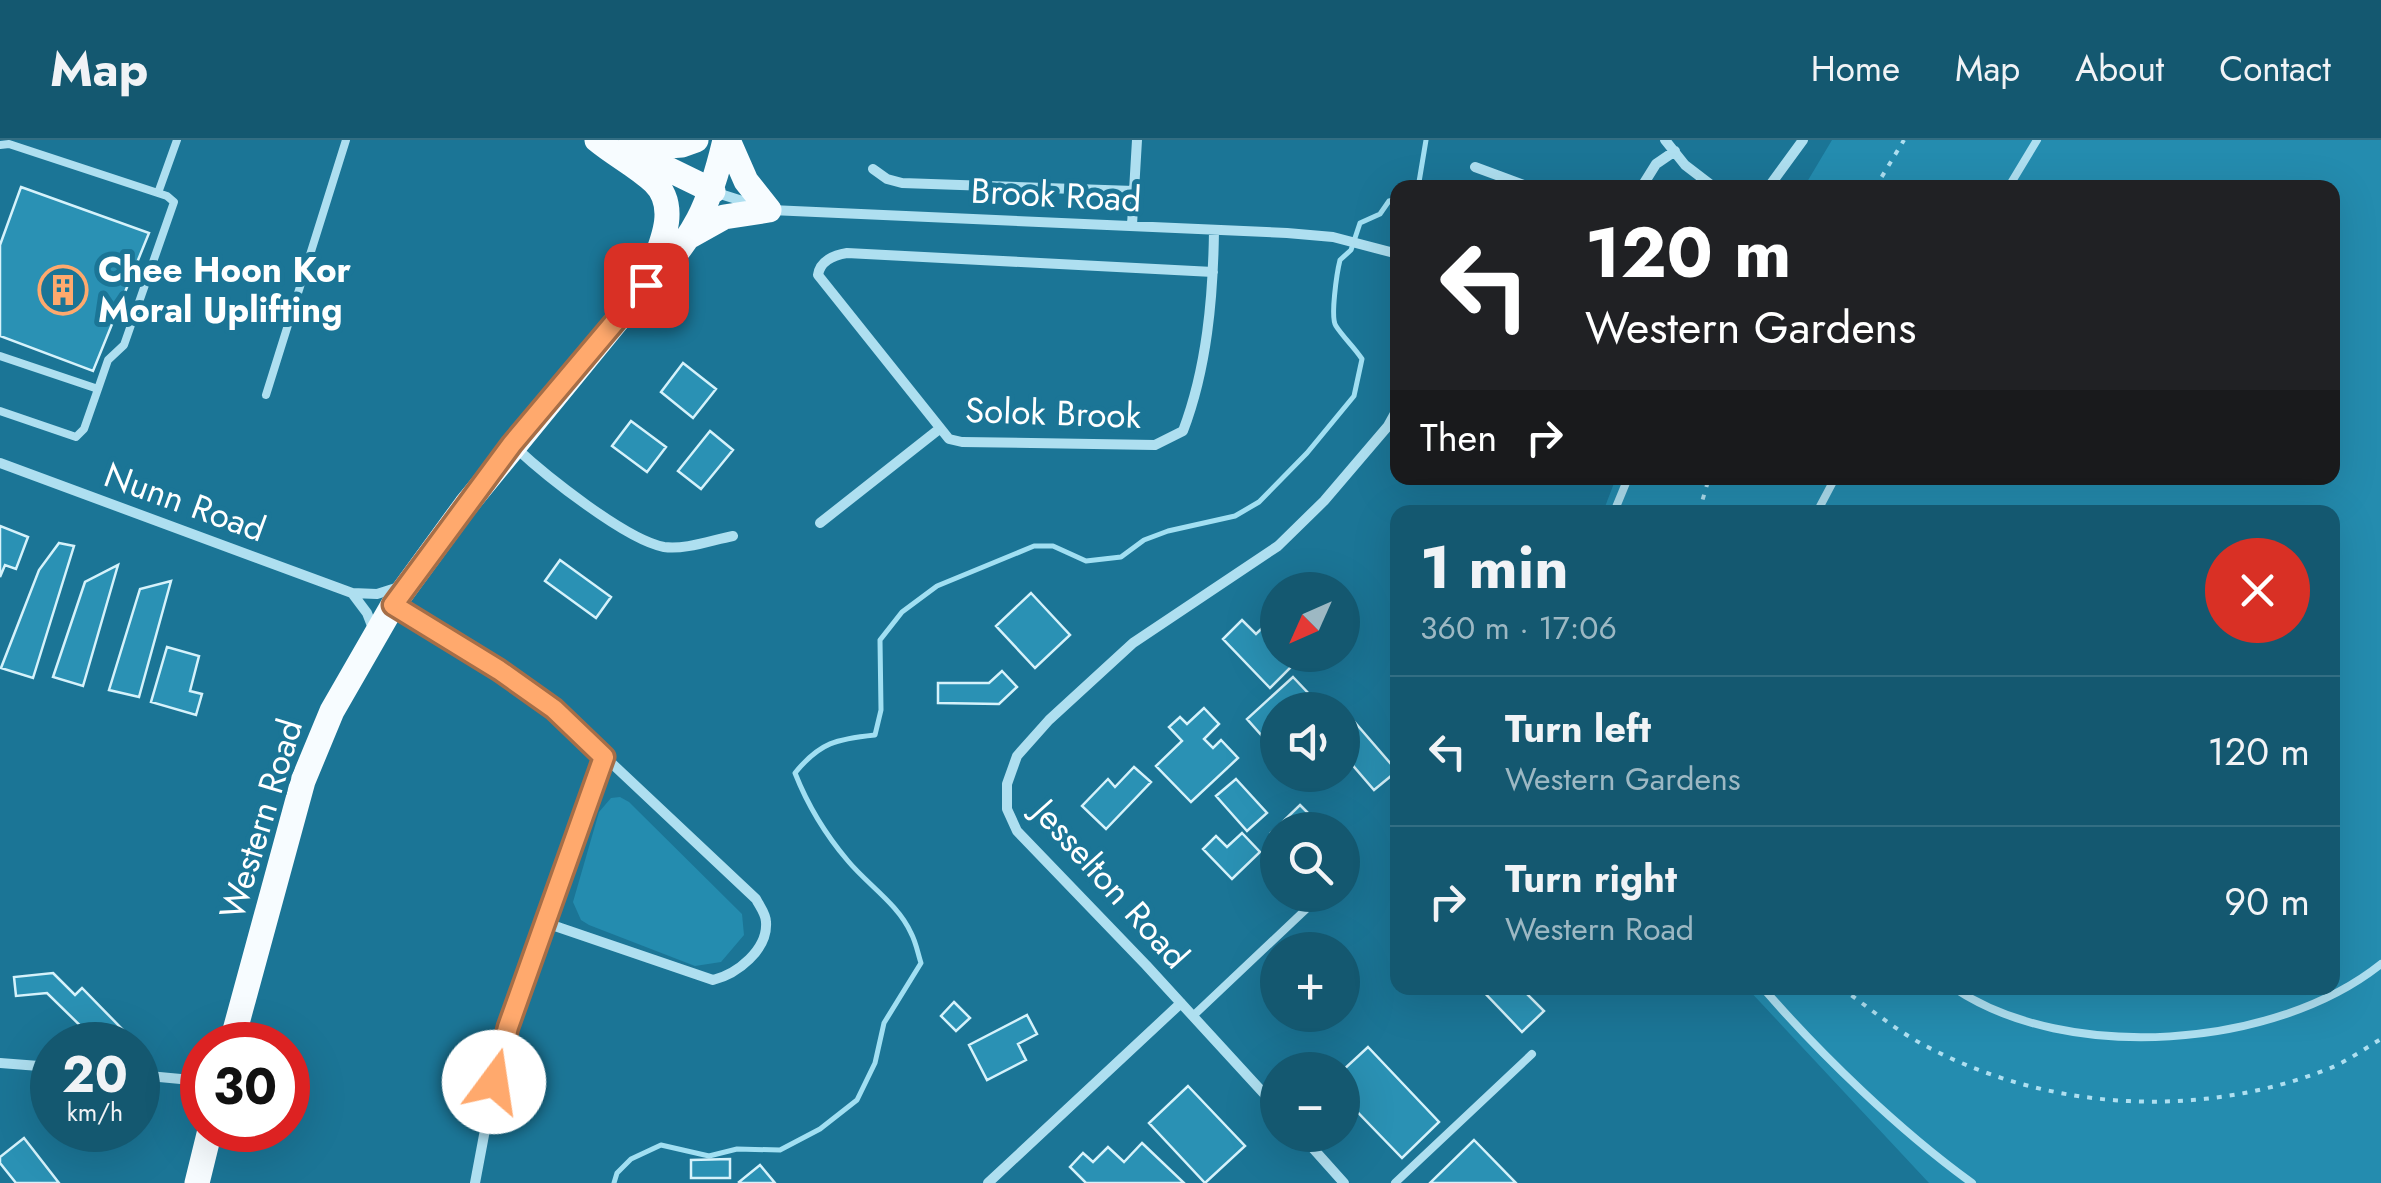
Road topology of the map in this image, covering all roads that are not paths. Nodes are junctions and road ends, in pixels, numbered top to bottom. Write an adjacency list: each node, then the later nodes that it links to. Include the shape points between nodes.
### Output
1 (177, 140): 22 (lane)
2 (346, 140): 32 (lane)
3 (597, 140): 29 (main road, via 653,181 667,203)
4 (696, 140): 11 (main road)
5 (726, 140): 20 (main road, Western Road); 23 (main road)
6 (1137, 140): 21 (street)
7 (1665, 140): 12 (street)
8 (1802, 140): 18 (street)
9 (2036, 140): 19 (lane)
10 (7, 143): 22 (lane)
11 (616, 145): 20 (main road)
12 (1675, 152): 16 (street); 17 (street)
13 (1475, 167): 15 (street)
14 (873, 169): 21 (street, via 902,183)
15 (1510, 180)
16 (1645, 180)
17 (1705, 180)
18 (1774, 180)
19 (2013, 180)
20 (713, 191): 23 (street, Brook Road); 26 (main road, Western Road)
21 (1134, 191): 24 (street)
22 (158, 193): 31 (lane, via 174,206 124,345 108,360)
23 (769, 210): 24 (street, Brook Road); 26 (main road, via 724,217)
24 (1132, 225): 25 (street, Brook Road)
25 (1214, 231): 27 (street, Brook Road, via 1333,237); 28 (street, Solok Brook)
26 (688, 238): 29 (main road, Western Road)
27 (1390, 251)
28 (1214, 272): 35 (street, Solok Brook, via 1200,378 1183,431 1155,445 962,442); 35 (street, Solok Brook, via 847,253 830,259 819,270 820,280)
29 (646, 285): 36 (main road, Western Road)
30 (0, 356): 31 (lane)
31 (98, 389): 33 (lane, via 76,436)
32 (266, 395)
33 (0, 411)
34 (1390, 422): 52 (street, Jesselton Road, via 1278,546 1133,643 1017,756 1007,809 1018,831)
35 (938, 430): 38 (street, Solok Brook)
36 (512, 444): 39 (street, via 649,542 672,548); 40 (main road, Western Road)
37 (0, 463): 41 (street, Nunn Road)
38 (820, 523)
39 (732, 536)
40 (412, 579): 41 (street, via 377,594); 42 (main road, Western Road)
41 (352, 593): 43 (street)
42 (393, 605): 43 (main road, Western Road); 44 (street, via 554,709)
43 (375, 634): 54 (main road, Western Road, via 303,780)
44 (604, 757): 46 (street); 46 (street, via 756,900 766,919 764,938 740,967 713,980)
45 (1303, 912): 53 (lane)
46 (546, 923): 62 (street, via 508,1027)
47 (2381, 964): 48 (lane)
48 (2340, 988)
49 (1769, 995): 66 (lane, via 1896,1120)
50 (1964, 995): 51 (lane, via 2028,1020 2144,1038 2262,1022)
51 (2329, 995)
52 (1180, 1003): 53 (street, Jesselton Road); 63 (street)
53 (1193, 1016): 58 (street, Jesselton Road)
54 (237, 1022)
55 (1532, 1054): 65 (lane)
56 (0, 1062): 57 (street)
57 (30, 1065)
58 (1260, 1090)
59 (205, 1152): 61 (main road)
60 (1316, 1152): 64 (street)
61 (197, 1183)
62 (475, 1183)
63 (988, 1183)
64 (1344, 1183)
65 (1395, 1183)
66 (1972, 1183)

